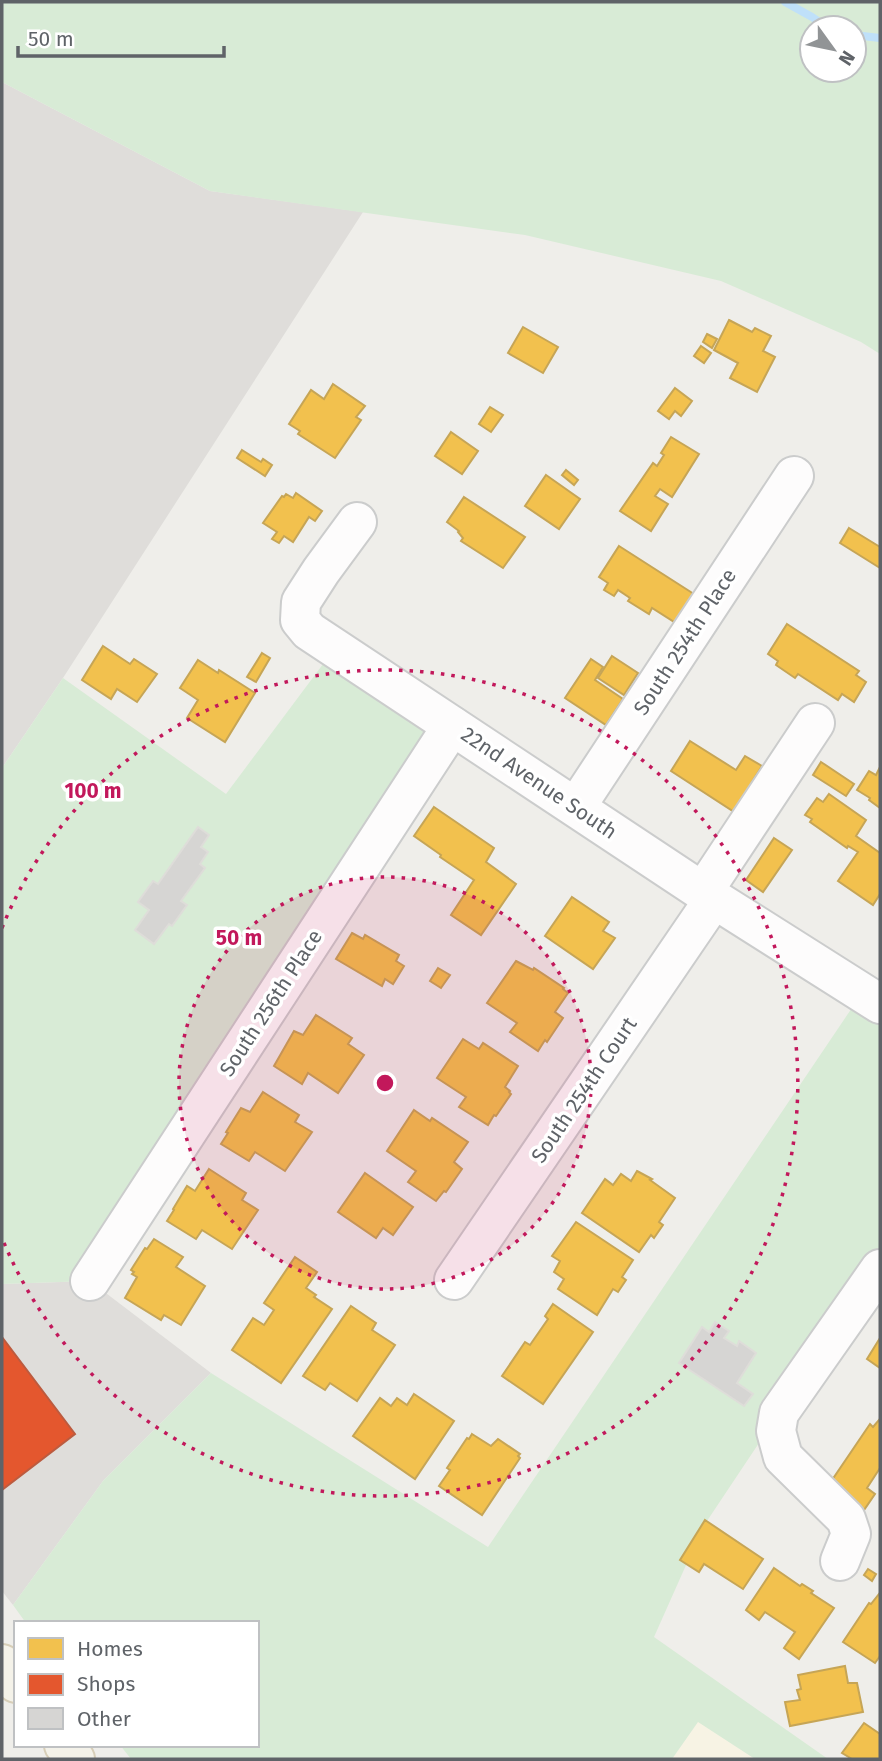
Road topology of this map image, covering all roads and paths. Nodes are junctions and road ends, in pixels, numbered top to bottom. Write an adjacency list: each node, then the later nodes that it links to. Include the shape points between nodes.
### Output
1 (794, 475): 5 (street, South 254th Place)
2 (357, 522): 4 (street, 22nd Avenue South, via 301,601 300,620 309,631)
3 (815, 723): 6 (street)
4 (452, 726): 5 (street, 22nd Avenue South); 10 (street, South 256th Place)
5 (576, 807): 6 (street, 22nd Avenue South)
6 (709, 896): 7 (street, 22nd Avenue South); 9 (street, South 254th Court)
7 (874, 987)
8 (880, 1269): 11 (street, via 779,1413 776,1432 783,1457 846,1519 851,1534)
9 (454, 1280)
10 (90, 1281)
11 (840, 1561)
12 (2, 1664): 13 (main road)
13 (14, 1680)

